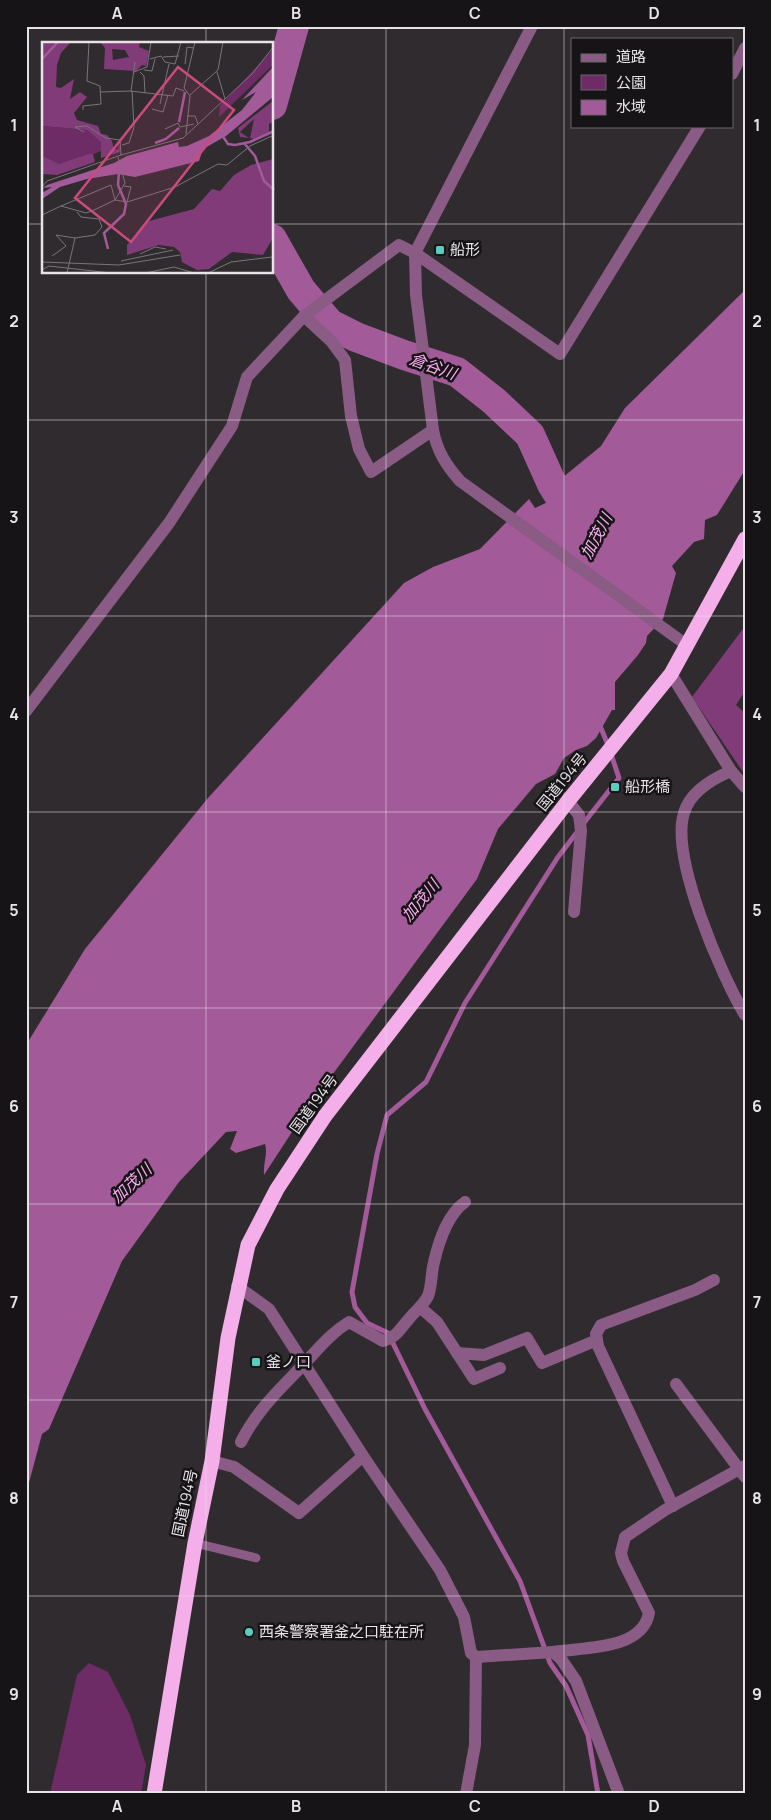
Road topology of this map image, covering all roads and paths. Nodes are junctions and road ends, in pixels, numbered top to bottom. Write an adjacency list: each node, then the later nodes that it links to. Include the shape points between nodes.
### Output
1 (532, 26): 5 (street)
2 (745, 48): 3 (street)
3 (734, 70)
4 (699, 128): 5 (street, via 560,354)
5 (415, 253): 6 (street, via 399,246); 7 (street, via 416,295)
6 (304, 316): 7 (street, via 331,341 345,360 359,449 371,472); 11 (street, via 247,377 232,426 169,523)
7 (433, 430): 9 (street, via 446,464 471,488)
8 (745, 539): 9 (highway, 国道194号)
9 (688, 646): 10 (highway, 国道194号)
10 (671, 674): 12 (street); 14 (highway, 国道194号)
11 (26, 711)
12 (731, 771): 13 (street); 16 (street, via 715,778 693,796 684,812 683,853 696,902)
13 (745, 787)
14 (568, 801): 15 (street, via 579,816 581,832); 19 (highway, 国道194号, via 325,1116 248,1245)
15 (574, 912)
16 (745, 1015)
17 (464, 1202): 20 (street, via 455,1209 447,1224 434,1262 428,1295)
18 (714, 1280): 21 (street, via 601,1325 596,1334)
19 (237, 1286): 23 (street, via 269,1309); 28 (highway, 国道194号)
20 (421, 1308): 22 (street, via 437,1322); 23 (street, via 395,1337 383,1341 349,1322 333,1332)
21 (597, 1340): 22 (street, via 542,1364 527,1338 484,1355); 30 (street)
22 (457, 1352): 24 (street, via 474,1379)
23 (304, 1364): 26 (street, via 264,1406); 27 (street)
24 (500, 1368)
25 (676, 1384): 29 (street)
26 (241, 1442)
27 (363, 1456): 28 (street, via 299,1513 234,1467); 34 (street, via 440,1570 464,1617 471,1653)
28 (212, 1461): 31 (highway, 国道194号)
29 (743, 1471): 30 (street)
30 (673, 1506): 33 (street, via 643,1523 622,1543 623,1561 648,1613 643,1628 615,1644 597,1649)
31 (195, 1543): 32 (lane); 35 (highway, 国道194号)
32 (256, 1558)
33 (553, 1652): 34 (street); 37 (street, via 576,1681)
34 (476, 1657): 36 (street, via 475,1744)
35 (154, 1794)
36 (466, 1794)
37 (619, 1794)

